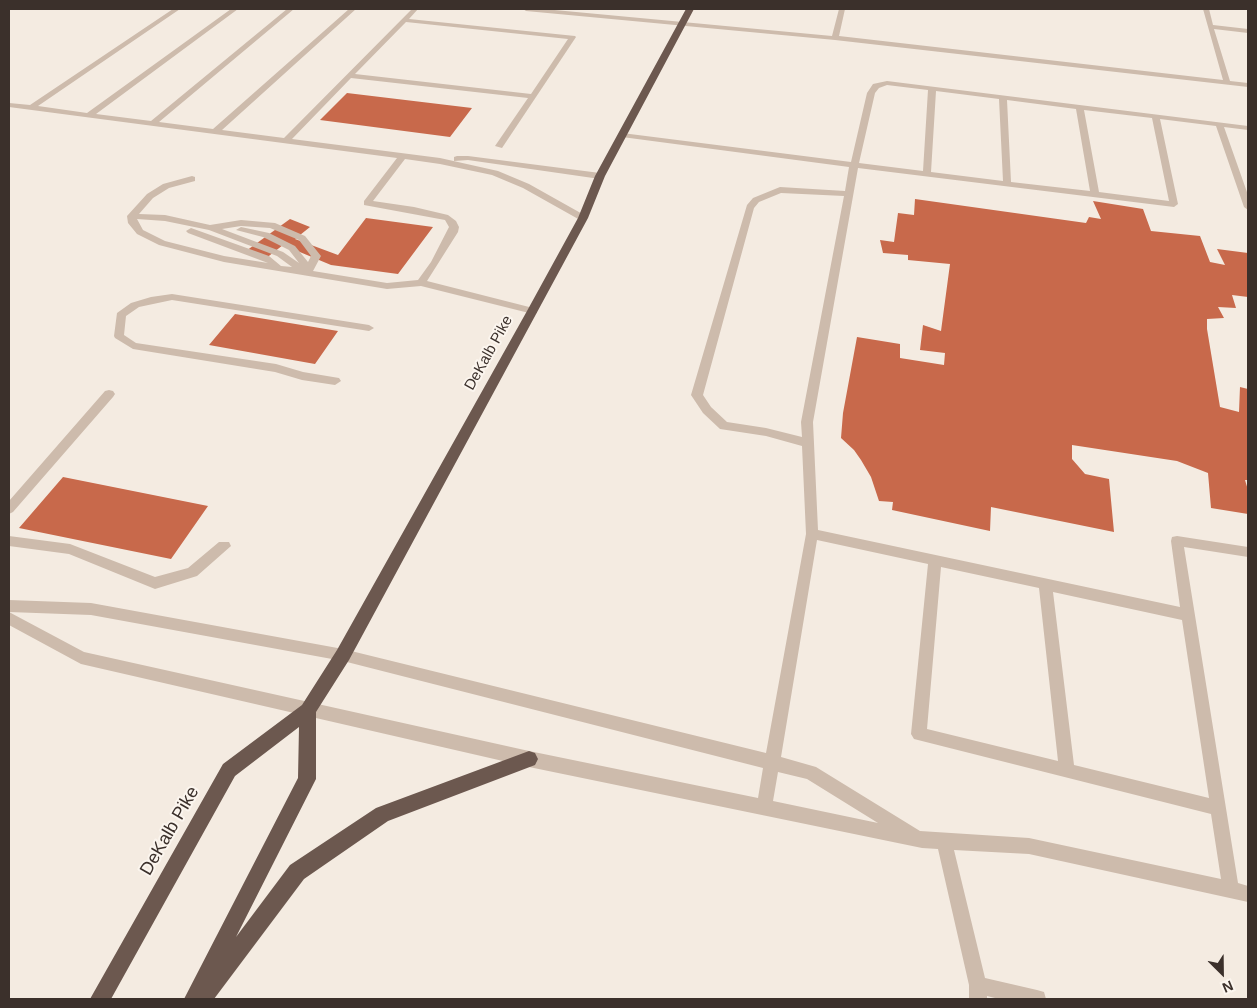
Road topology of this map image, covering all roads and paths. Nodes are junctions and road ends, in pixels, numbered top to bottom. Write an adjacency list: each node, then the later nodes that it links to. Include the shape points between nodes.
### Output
1 (177, 9): 24 (lane)
2 (235, 9): 25 (lane)
3 (291, 9): 27 (lane)
4 (353, 9): 30 (lane)
5 (415, 9): 11 (lane)
6 (526, 9): 10 (lane)
7 (690, 9): 12 (highway, DeKalb Pike)
8 (842, 9): 15 (lane)
9 (1206, 9): 13 (lane)
10 (588, 11): 12 (lane)
11 (404, 20): 16 (lane); 20 (lane, via 573,37)
12 (682, 23): 15 (lane); 31 (highway, DeKalb Pike)
13 (1210, 27): 14 (lane); 17 (lane)
14 (1248, 31)
15 (835, 38): 17 (lane)
16 (349, 76): 20 (lane); 32 (lane)
17 (1227, 82): 18 (lane)
18 (1248, 85)
19 (932, 88): 21 (lane); 36 (lane, via 887,83 876,86 871,93); 37 (lane)
20 (532, 96): 33 (lane)
21 (1003, 97): 23 (lane); 40 (lane)
22 (9, 105): 24 (lane)
23 (1080, 107): 26 (lane); 42 (lane)
24 (31, 108): 25 (lane)
25 (89, 115): 27 (lane)
26 (1155, 116): 28 (lane); 42 (lane, via 1174,204)
27 (152, 124): 30 (lane)
28 (1218, 124): 29 (lane); 43 (lane)
29 (1248, 128)
30 (215, 132): 32 (lane)
31 (622, 134): 36 (lane); 38 (highway, DeKalb Pike)
32 (286, 141): 34 (lane)
33 (499, 146)
34 (403, 156): 35 (lane); 49 (lane, via 366,203 414,210 452,221 453,232)
35 (440, 161): 38 (lane, via 468,158); 44 (lane, via 495,173 526,186)
36 (854, 165): 37 (lane); 41 (lane)
37 (927, 174): 40 (lane)
38 (600, 176): 44 (highway, DeKalb Pike)
39 (192, 179): 45 (lane, via 166,186 150,196)
40 (1007, 183): 42 (lane)
41 (849, 194): 54 (lane, via 807,422); 54 (lane, via 780,190 756,200 750,207 697,395 724,426 766,432)
42 (1095, 194)
43 (1248, 207)
44 (583, 218): 50 (highway, DeKalb Pike)
45 (132, 220): 46 (lane, via 165,218); 47 (lane, via 160,223 210,236 266,258); 47 (lane, via 140,232 162,243)
46 (212, 228): 48 (lane, via 252,232 292,248 303,262); 48 (lane, via 241,223 272,225 302,238 316,256)
47 (283, 270): 48 (lane)
48 (307, 274): 49 (lane, via 387,286)
49 (420, 283): 50 (lane)
50 (533, 311): 65 (highway, DeKalb Pike)
51 (369, 328): 52 (lane, via 172,297 135,305 121,315 119,336 133,346 276,368)
52 (335, 381)
53 (109, 394): 55 (lane)
54 (807, 443): 56 (lane)
55 (9, 510)
56 (812, 534): 60 (lane); 68 (lane)
57 (9, 541): 58 (lane, via 70,549 156,583 192,572)
58 (224, 546)
59 (1248, 552): 63 (lane, via 1177,541)
60 (936, 561): 61 (lane); 69 (lane, via 919,734)
61 (1045, 584): 63 (lane); 69 (lane)
62 (9, 606): 65 (lane, via 91,609)
63 (1188, 615): 71 (lane)
64 (9, 618): 66 (lane, via 80,658)
65 (343, 654): 66 (highway, DeKalb Pike); 68 (lane)
66 (308, 710): 67 (lane); 77 (highway, DeKalb Pike, via 230,770); 78 (highway, via 307,778)
67 (529, 759): 70 (lane); 79 (highway, via 382,814 296,872)
68 (773, 763): 70 (lane); 72 (lane, via 810,772)
69 (1066, 771): 71 (lane)
70 (764, 808): 72 (lane)
71 (1218, 808): 74 (lane)
72 (922, 840): 73 (lane)
73 (944, 841): 74 (lane, via 1029,846); 76 (lane)
74 (1231, 890): 75 (lane)
75 (1248, 894)
76 (978, 992): 80 (lane)
77 (100, 999)
78 (194, 999)
79 (202, 999)
80 (1037, 999)

